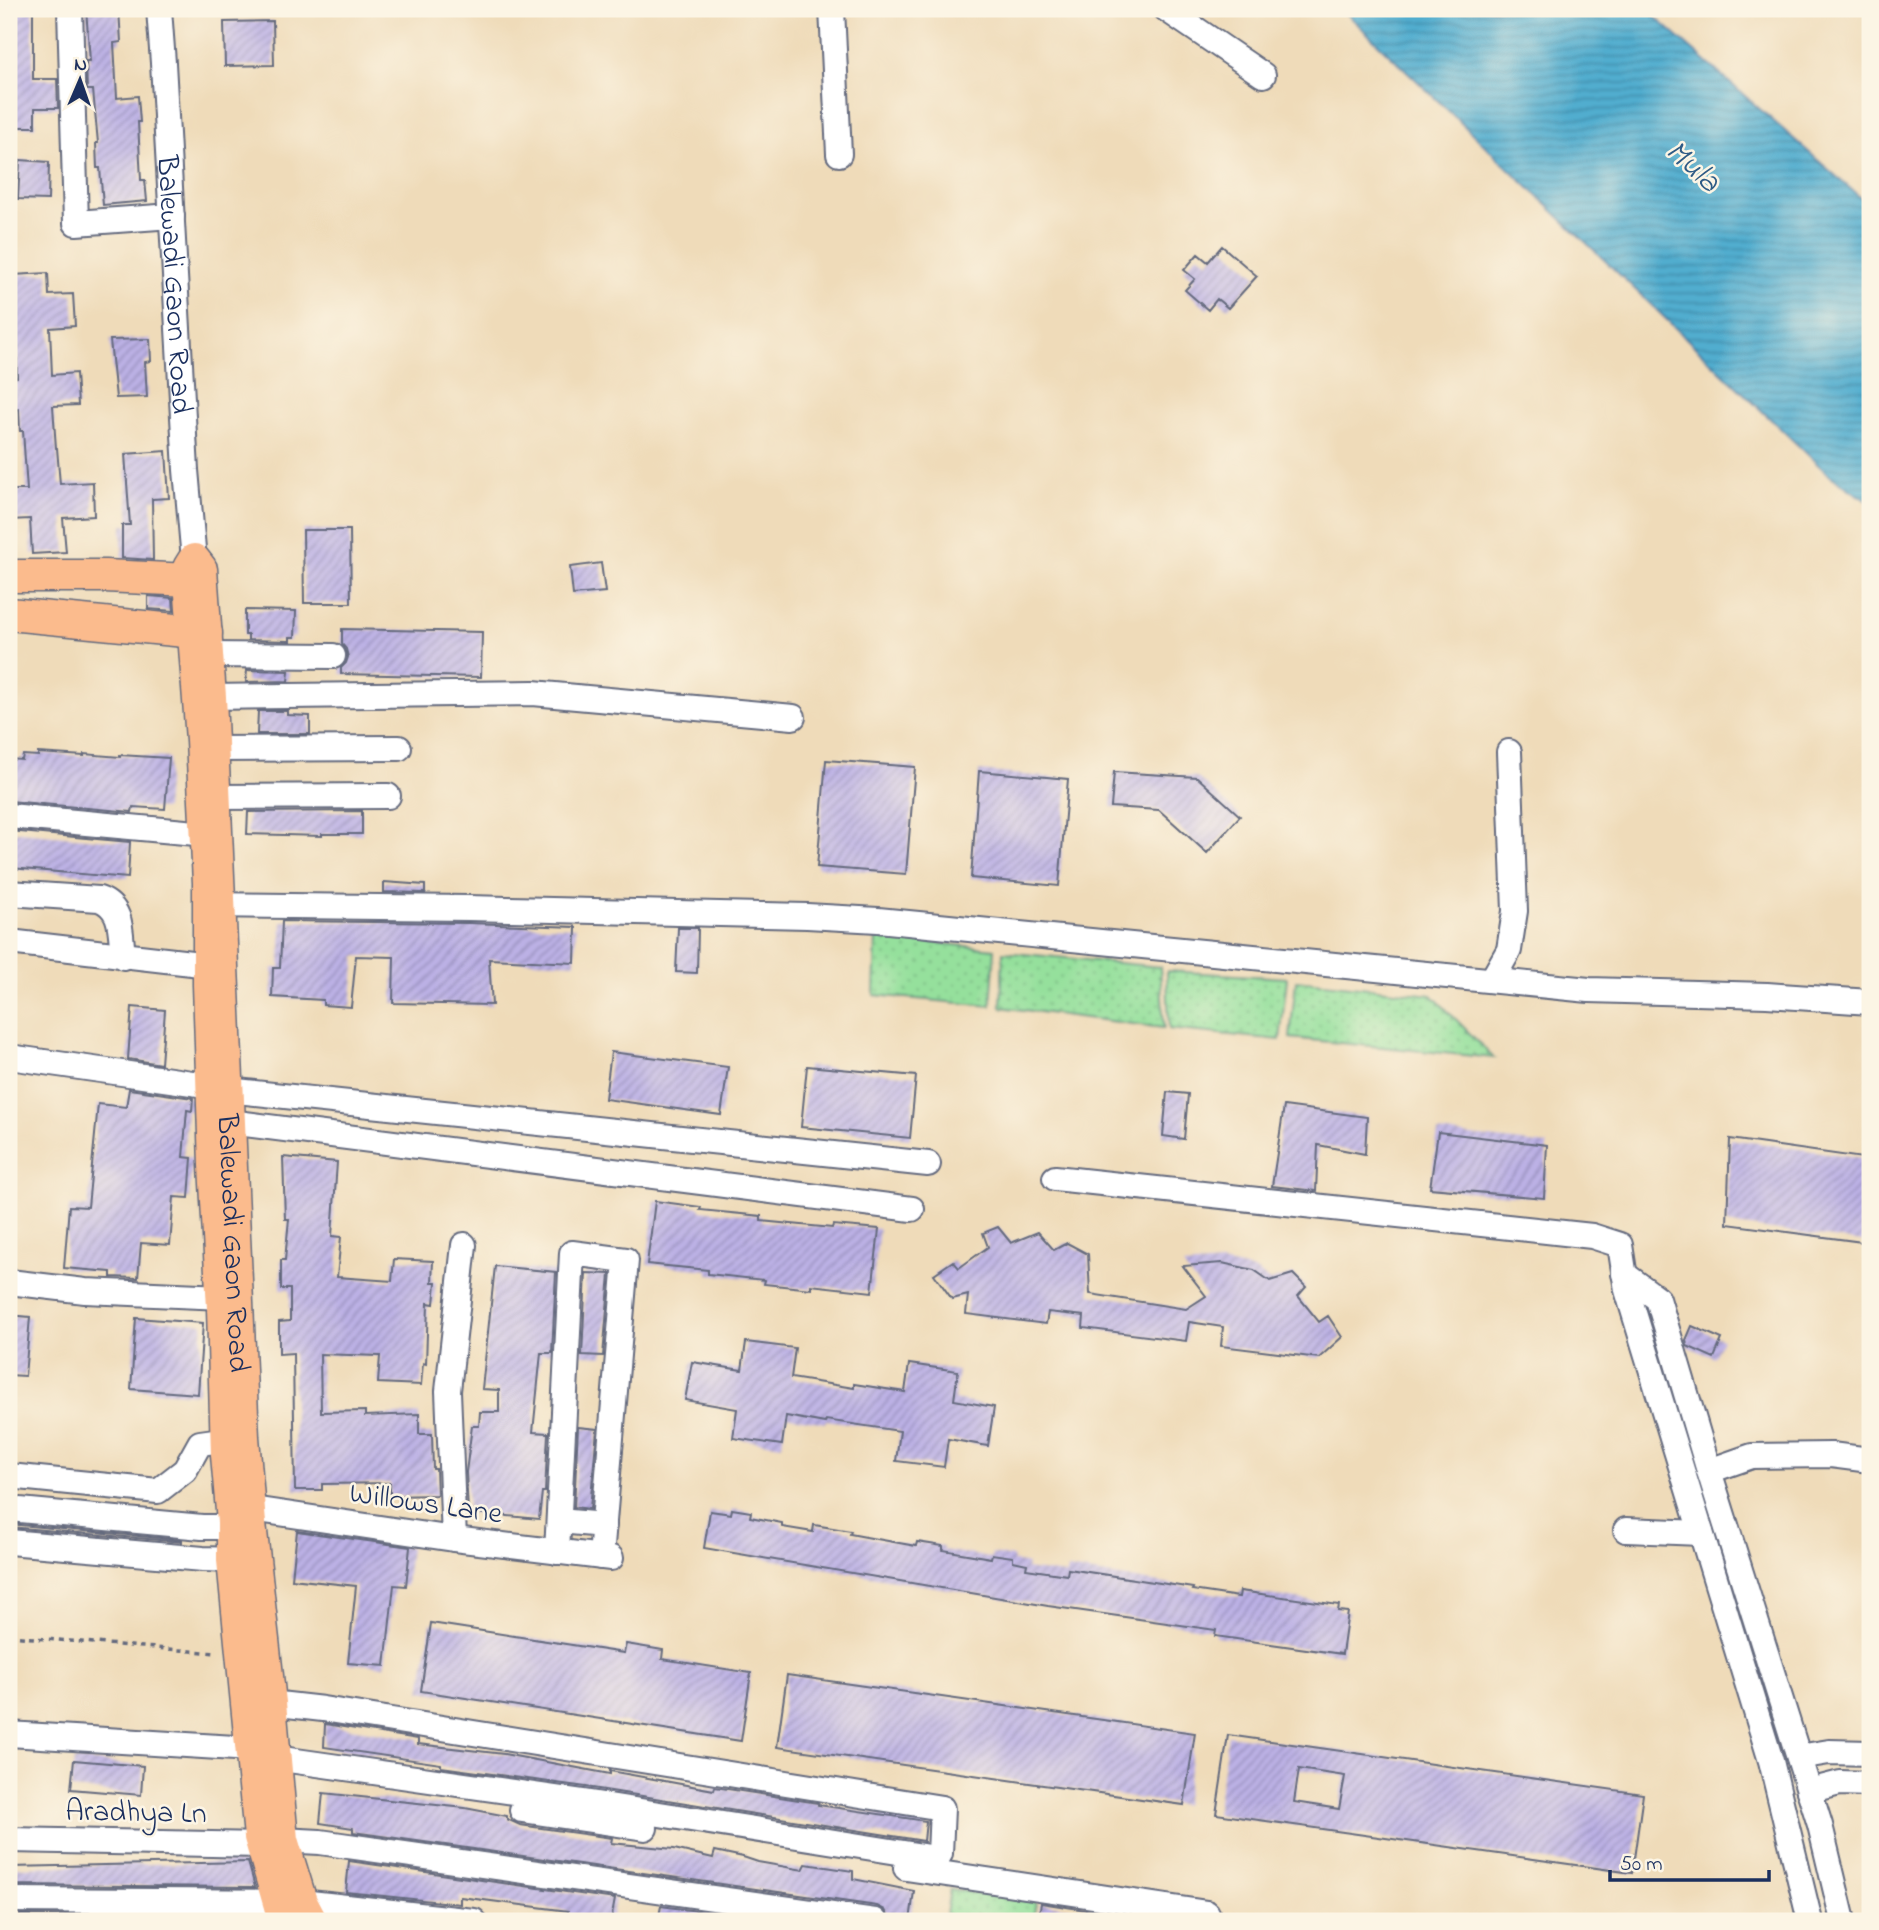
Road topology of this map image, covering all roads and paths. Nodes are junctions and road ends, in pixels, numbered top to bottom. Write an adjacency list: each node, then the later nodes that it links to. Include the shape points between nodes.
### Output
1 (70, 9): 7 (street, via 76,223)
2 (159, 9): 7 (street, Balewadi Gaon Road)
3 (832, 9): 6 (street)
4 (1167, 9): 5 (street)
5 (1263, 75)
6 (839, 154)
7 (172, 216): 8 (street, Balewadi Gaon Road)
8 (195, 573): 10 (main road); 13 (main road, Balewadi Gaon Road)
9 (9, 576): 10 (main road)
10 (93, 576): 12 (main road)
11 (9, 614): 12 (main road)
12 (92, 622): 13 (main road)
13 (203, 640): 14 (street); 15 (main road, Balewadi Gaon Road); 23 (main road, Balewadi Gaon Road)
14 (333, 656)
15 (210, 697): 16 (street, via 533,693); 18 (main road, Balewadi Gaon Road)
16 (793, 717)
17 (399, 748): 18 (street)
18 (212, 749): 21 (main road, Balewadi Gaon Road)
19 (1509, 752): 29 (street, via 1515,911 1509,950)
20 (388, 796): 21 (street)
21 (214, 797): 25 (main road, Balewadi Gaon Road)
22 (9, 816): 23 (street)
23 (207, 834): 25 (main road, Balewadi Gaon Road)
24 (9, 893): 27 (street, via 108,902 117,912)
25 (214, 905): 28 (main road, Balewadi Gaon Road); 29 (street, via 807,916); 32 (main road, Balewadi Gaon Road)
26 (9, 942): 27 (street)
27 (123, 957): 28 (street)
28 (209, 965): 32 (main road, Balewadi Gaon Road)
29 (1492, 980): 30 (street, via 1589,990)
30 (1870, 1002)
31 (9, 1057): 32 (street)
32 (220, 1088): 33 (main road, Balewadi Gaon Road); 34 (street)
33 (221, 1122): 36 (street); 40 (main road, Balewadi Gaon Road)
34 (928, 1164)
35 (1055, 1178): 38 (street, via 1592,1236 1620,1245)
36 (912, 1209)
37 (464, 1245): 52 (street, via 448,1391)
38 (1624, 1274): 43 (street, via 1658,1299); 51 (street)
39 (9, 1282): 40 (street, via 85,1291)
40 (230, 1297): 41 (main road, Balewadi Gaon Road)
41 (235, 1439): 44 (street, via 201,1443 185,1470 158,1491); 46 (main road, Balewadi Gaon Road)
42 (1870, 1460): 43 (street, via 1830,1455 1752,1456)
43 (1709, 1471): 62 (street)
44 (9, 1476)
45 (9, 1509): 49 (street, Willows Lane)
46 (238, 1514): 49 (street, Willows Lane); 52 (street, Willows Lane); 56 (main road, Balewadi Gaon Road); 59 (main road, Balewadi Gaon Road)
47 (559, 1521): 48 (street); 48 (street, via 572,1252 626,1260); 54 (street)
48 (604, 1525): 54 (street, Willows Lane, via 606,1558)
49 (191, 1526): 55 (street)
50 (1626, 1530): 51 (street)
51 (1701, 1533): 73 (street, via 1771,1761)
52 (454, 1539): 54 (street, Willows Lane)
53 (9, 1542): 55 (street)
54 (557, 1552)
55 (189, 1558): 56 (street)
56 (233, 1560): 58 (main road, Balewadi Gaon Road)
57 (9, 1636): 58 (path)
58 (242, 1655): 63 (main road, Balewadi Gaon Road)
59 (270, 1703): 63 (main road, Balewadi Gaon Road); 63 (street, via 942,1808 940,1854 929,1857 584,1801)
60 (9, 1734): 63 (street)
61 (1870, 1753): 62 (street)
62 (1799, 1757): 65 (street)
63 (267, 1759): 67 (main road, Balewadi Gaon Road); 70 (street)
64 (1870, 1784): 65 (street, via 1840,1783)
65 (1809, 1791): 74 (street)
66 (9, 1840): 67 (street, Aradhya Ln)
67 (272, 1843): 69 (main road, Balewadi Gaon Road); 72 (street, Aradhya Ln, via 320,1842)
68 (9, 1900): 69 (street)
69 (295, 1912): 71 (street)
70 (1208, 1913)
71 (474, 1921)
72 (875, 1921)
73 (1810, 1921)
74 (1843, 1921)

